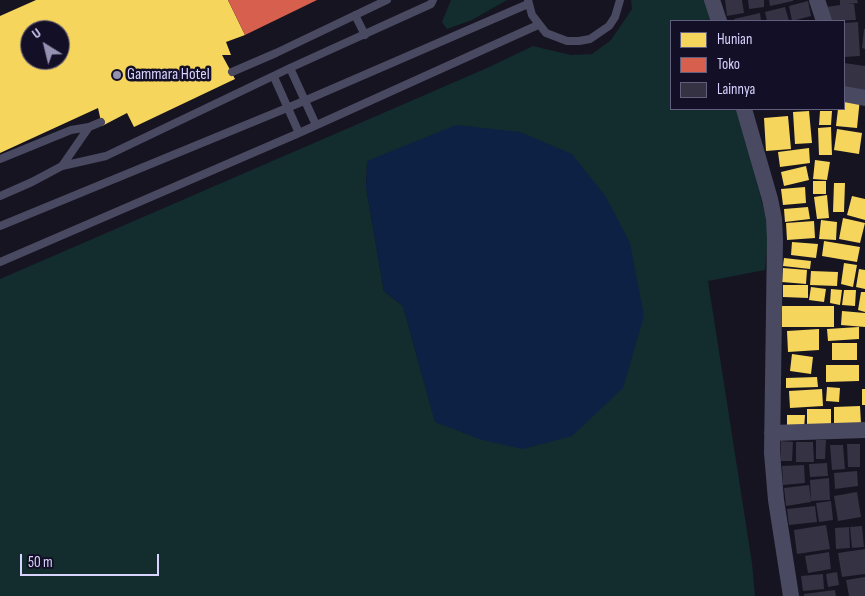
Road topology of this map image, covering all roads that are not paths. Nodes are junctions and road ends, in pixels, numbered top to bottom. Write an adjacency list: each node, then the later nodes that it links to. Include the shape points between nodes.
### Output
1 (387, 0): 7 (lane)
2 (433, 0): 11 (lane, via 431,4)
3 (620, 0): 10 (lane, via 609,26 590,39 567,41 546,33)
4 (712, 0): 8 (street)
5 (817, 0): 9 (street)
6 (528, 2): 10 (lane); 17 (lane)
7 (356, 15): 11 (lane); 13 (lane)
8 (718, 20)
9 (824, 20)
10 (538, 24): 21 (lane)
11 (365, 35): 12 (lane)
12 (290, 68): 14 (lane); 17 (lane)
13 (232, 72)
14 (274, 76): 18 (lane); 25 (lane, via 106,156)
15 (845, 94): 16 (street)
16 (865, 98)
17 (304, 101): 18 (lane); 21 (lane)
18 (288, 107): 23 (lane); 27 (lane)
19 (744, 110): 30 (street, via 774,219)
20 (101, 122): 22 (lane)
21 (316, 125): 23 (lane)
22 (90, 128): 24 (lane, via 71,130); 25 (lane)
23 (299, 133): 28 (lane)
24 (0, 159)
25 (62, 166): 26 (lane)
26 (0, 196)
27 (1, 223)
28 (0, 262)
29 (865, 430): 30 (street)
30 (772, 433): 31 (street, via 776,500)
31 (791, 596)

